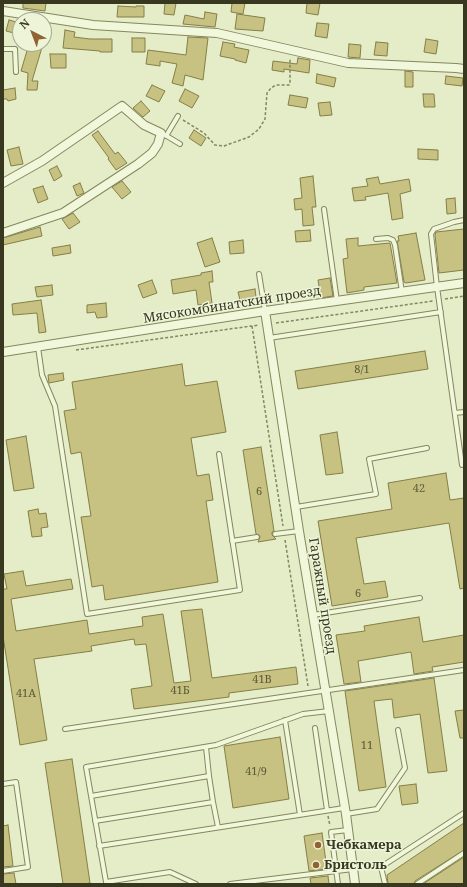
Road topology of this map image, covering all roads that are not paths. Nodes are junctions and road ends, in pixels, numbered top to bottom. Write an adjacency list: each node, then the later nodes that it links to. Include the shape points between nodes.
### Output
1 (3, 11): 3 (street, via 93,25 217,33 348,63)
2 (3, 49): 4 (lane, via 15,49)
3 (464, 70)
4 (16, 72)
5 (178, 116): 6 (lane)
6 (164, 134): 7 (lane); 8 (street, via 144,125 122,106 42,161); 11 (street, via 152,153 138,164 63,213)
7 (180, 144)
8 (3, 182)
9 (324, 209): 17 (lane)
10 (464, 220): 15 (lane, via 434,229 431,234)
11 (3, 233)
12 (376, 239): 16 (lane, via 393,240)
13 (259, 274): 18 (lane)
14 (464, 283): 15 (street, Мясокомбинатский проезд)
15 (437, 287): 16 (street, Мясокомбинатский проезд); 19 (lane)
16 (402, 292): 17 (street, Мясокомбинатский проезд)
17 (337, 301): 18 (street, Мясокомбинатский проезд)
18 (265, 311): 20 (street, Гаражный проезд); 21 (street, Мясокомбинатский проезд)
19 (441, 312): 20 (lane); 24 (lane)
20 (269, 338): 28 (street, Гаражный проезд)
21 (38, 347): 22 (street, Мясокомбинатский проезд); 32 (lane, via 42,375 55,406 87,614 240,590)
22 (3, 352)
23 (464, 412): 24 (lane)
24 (455, 413): 27 (lane)
25 (427, 448): 28 (lane, via 369,459 376,494)
26 (219, 454): 32 (lane)
27 (462, 465)
28 (295, 507): 29 (street, Гаражный проезд)
29 (299, 531): 30 (lane); 34 (street, Гаражный проезд)
30 (275, 534)
31 (257, 537): 32 (lane)
32 (232, 541)
33 (420, 598): 34 (lane)
34 (313, 615): 36 (street, Гаражный проезд)
35 (464, 670): 36 (lane)
36 (325, 691): 37 (street, Гаражный проезд); 40 (lane)
37 (329, 711): 38 (lane, via 303,714); 48 (street, Гаражный проезд)
38 (285, 720): 42 (lane, via 216,745); 50 (lane)
39 (315, 728): 47 (lane)
40 (65, 729)
41 (398, 730): 48 (lane, via 405,768 377,809)
42 (206, 746): 43 (lane); 45 (lane, via 86,767)
43 (209, 776): 45 (lane); 46 (lane)
44 (3, 784): 57 (lane, via 16,782 28,867)
45 (91, 796): 51 (lane)
46 (213, 802): 51 (lane); 52 (lane)
47 (327, 810): 48 (lane); 50 (lane)
48 (345, 811): 53 (street, Гаражный проезд)
49 (464, 812): 63 (lane, via 381,867)
50 (300, 815): 52 (lane)
51 (95, 821): 54 (lane)
52 (218, 827): 54 (lane)
53 (348, 830): 56 (street, Гаражный проезд); 58 (lane, via 331,832)
54 (100, 846): 59 (lane, via 106,882 170,872)
55 (464, 852): 64 (lane)
56 (353, 868): 58 (lane); 62 (street, Гаражный проезд)
57 (3, 871)
58 (336, 871): 60 (lane); 61 (lane)
59 (196, 884)
60 (230, 884)
61 (338, 884)
62 (355, 884)
63 (385, 884)
64 (417, 884)

